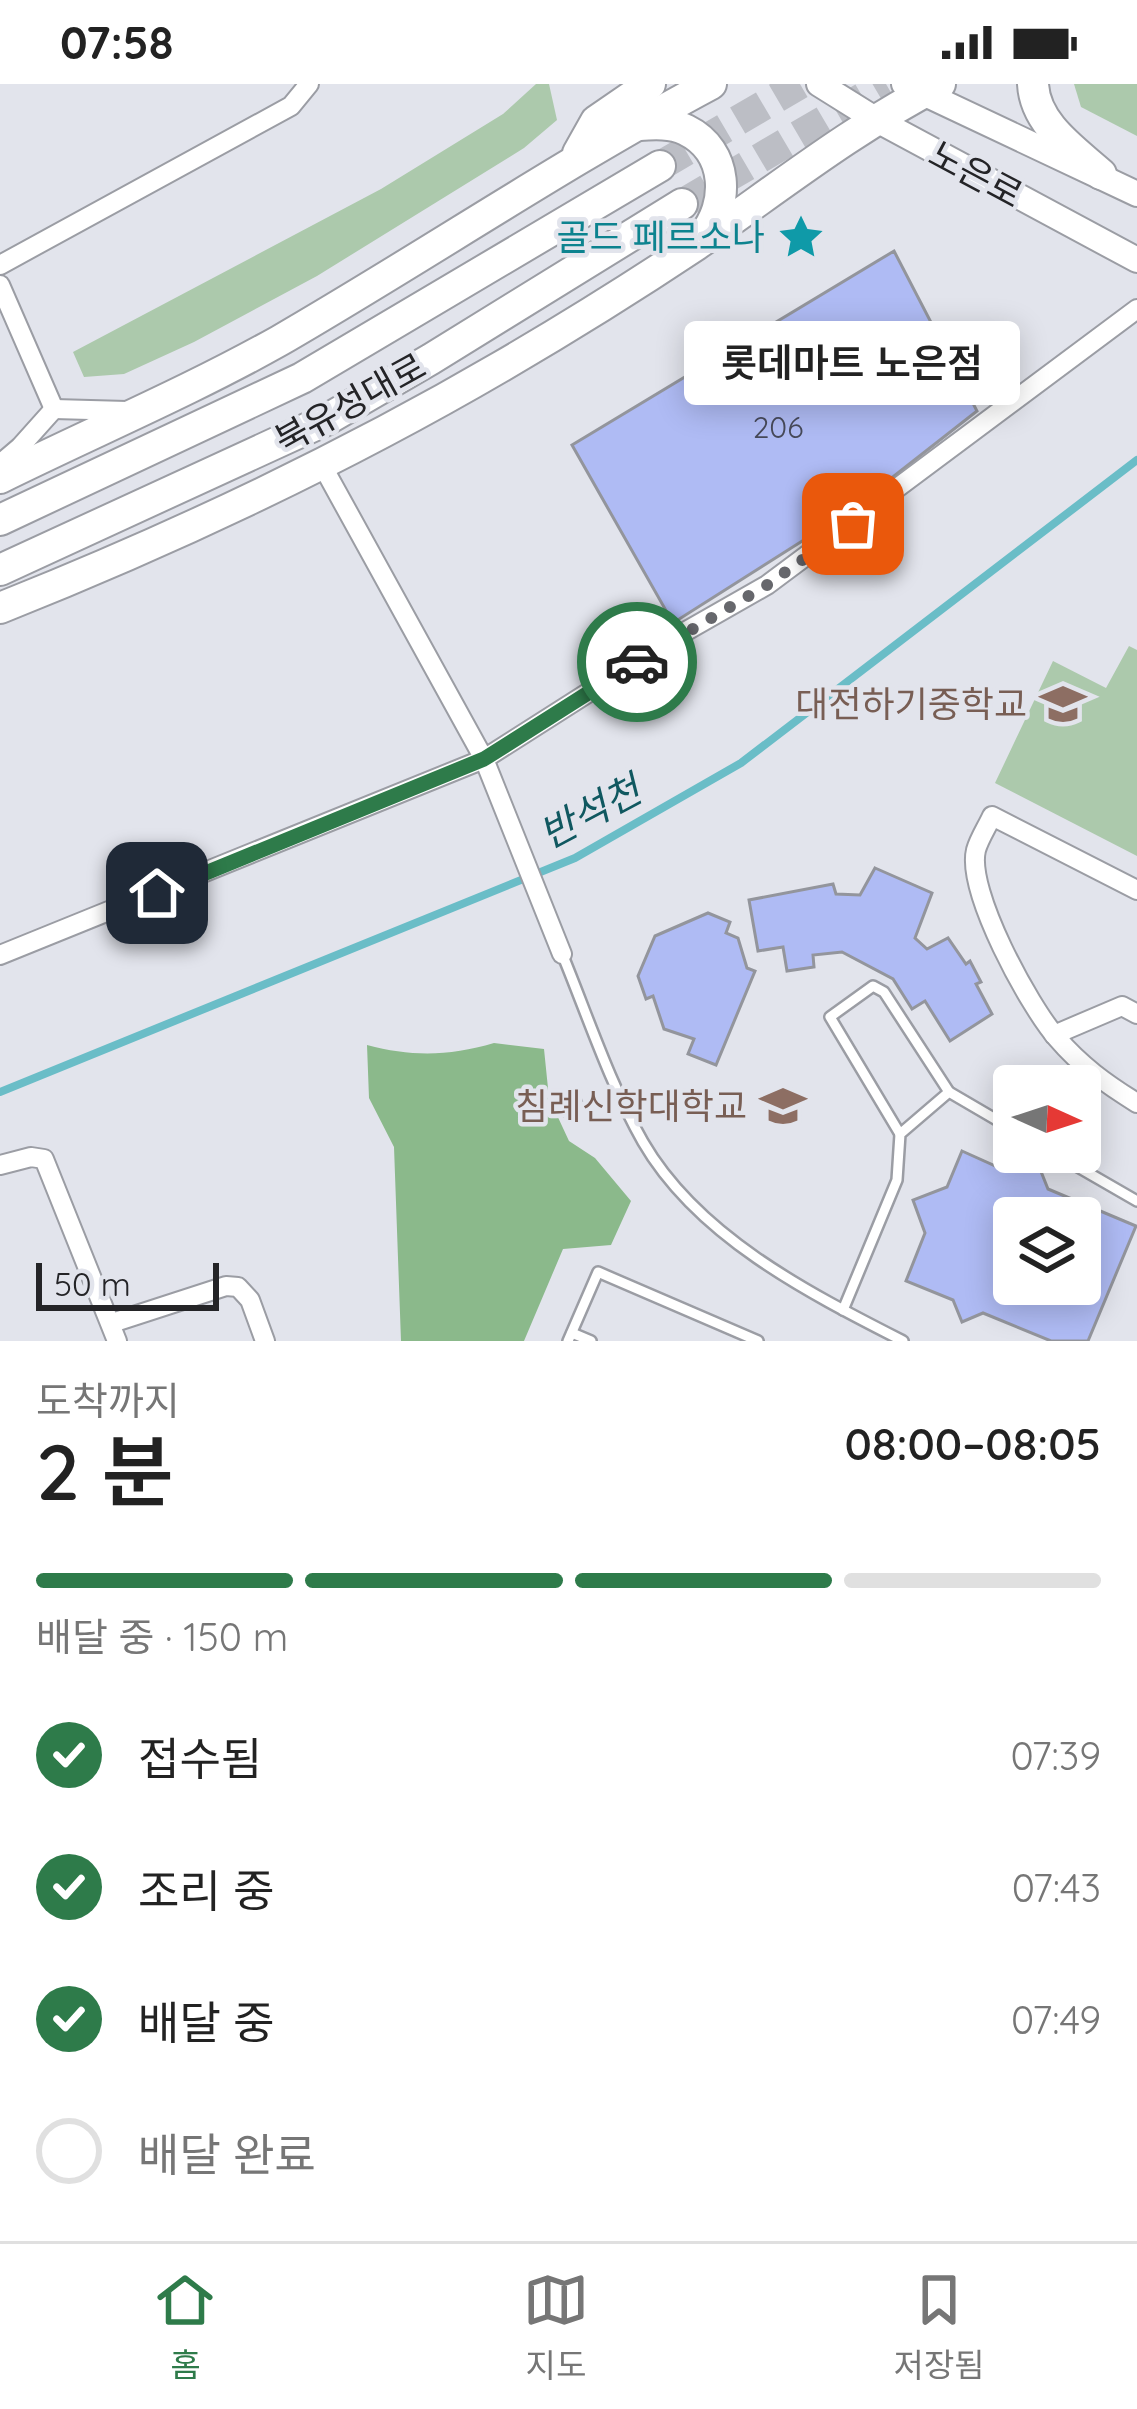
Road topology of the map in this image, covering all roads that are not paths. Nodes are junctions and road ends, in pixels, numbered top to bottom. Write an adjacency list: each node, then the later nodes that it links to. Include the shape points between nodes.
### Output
1 (309, 84): 16 (street, via 291,106)
2 (650, 84): 9 (main road, via 596,121)
3 (711, 84): 8 (main road)
4 (818, 84): 7 (street, 노은로)
5 (1033, 84): 11 (main road, via 1034,102 1058,136)
6 (922, 87): 7 (main road); 11 (street, 노은로)
7 (874, 119): 14 (main road); 15 (street, 노은로)
8 (634, 124): 9 (main road); 14 (main road, via 686,130 718,163 719,208)
9 (576, 157): 20 (main road, via 278,341)
10 (661, 166): 24 (main road, 북유성대로, via 302,378)
11 (1101, 174): 12 (street, 노은로)
12 (1137, 194)
13 (682, 204): 25 (main road, 북유성대로, via 326,419)
14 (694, 246): 22 (main road, via 502,366)
15 (1137, 260)
16 (0, 265)
17 (0, 285): 19 (street)
18 (1137, 309): 27 (street, via 767,585)
19 (54, 409): 20 (street); 21 (street)
20 (148, 409): 23 (main road)
21 (0, 464)
22 (322, 465): 26 (main road); 27 (street)
23 (0, 478)
24 (0, 520)
25 (0, 570)
26 (0, 608)
27 (484, 759): 29 (street); 30 (street)
28 (1137, 890): 32 (street, via 992,816 975,854 985,906)
29 (562, 954): 40 (lane, via 644,1144 691,1203 772,1268)
30 (0, 955)
31 (1137, 1014): 32 (street, via 1122,1006)
32 (1054, 1035): 34 (street, via 1097,1078)
33 (949, 1092): 35 (lane); 36 (lane); 36 (lane, via 884,992 872,986 830,1017)
34 (1137, 1102)
35 (993, 1118)
36 (900, 1134): 40 (lane, via 897,1180)
37 (0, 1165): 41 (street, via 44,1159)
38 (1088, 1173): 39 (lane)
39 (1137, 1202)
40 (843, 1310): 46 (lane)
41 (115, 1332): 43 (street, via 226,1286 250,1300)
42 (570, 1337): 44 (lane); 45 (lane, via 598,1272)
43 (265, 1341)
44 (591, 1341)
45 (758, 1341)
46 (903, 1341)

